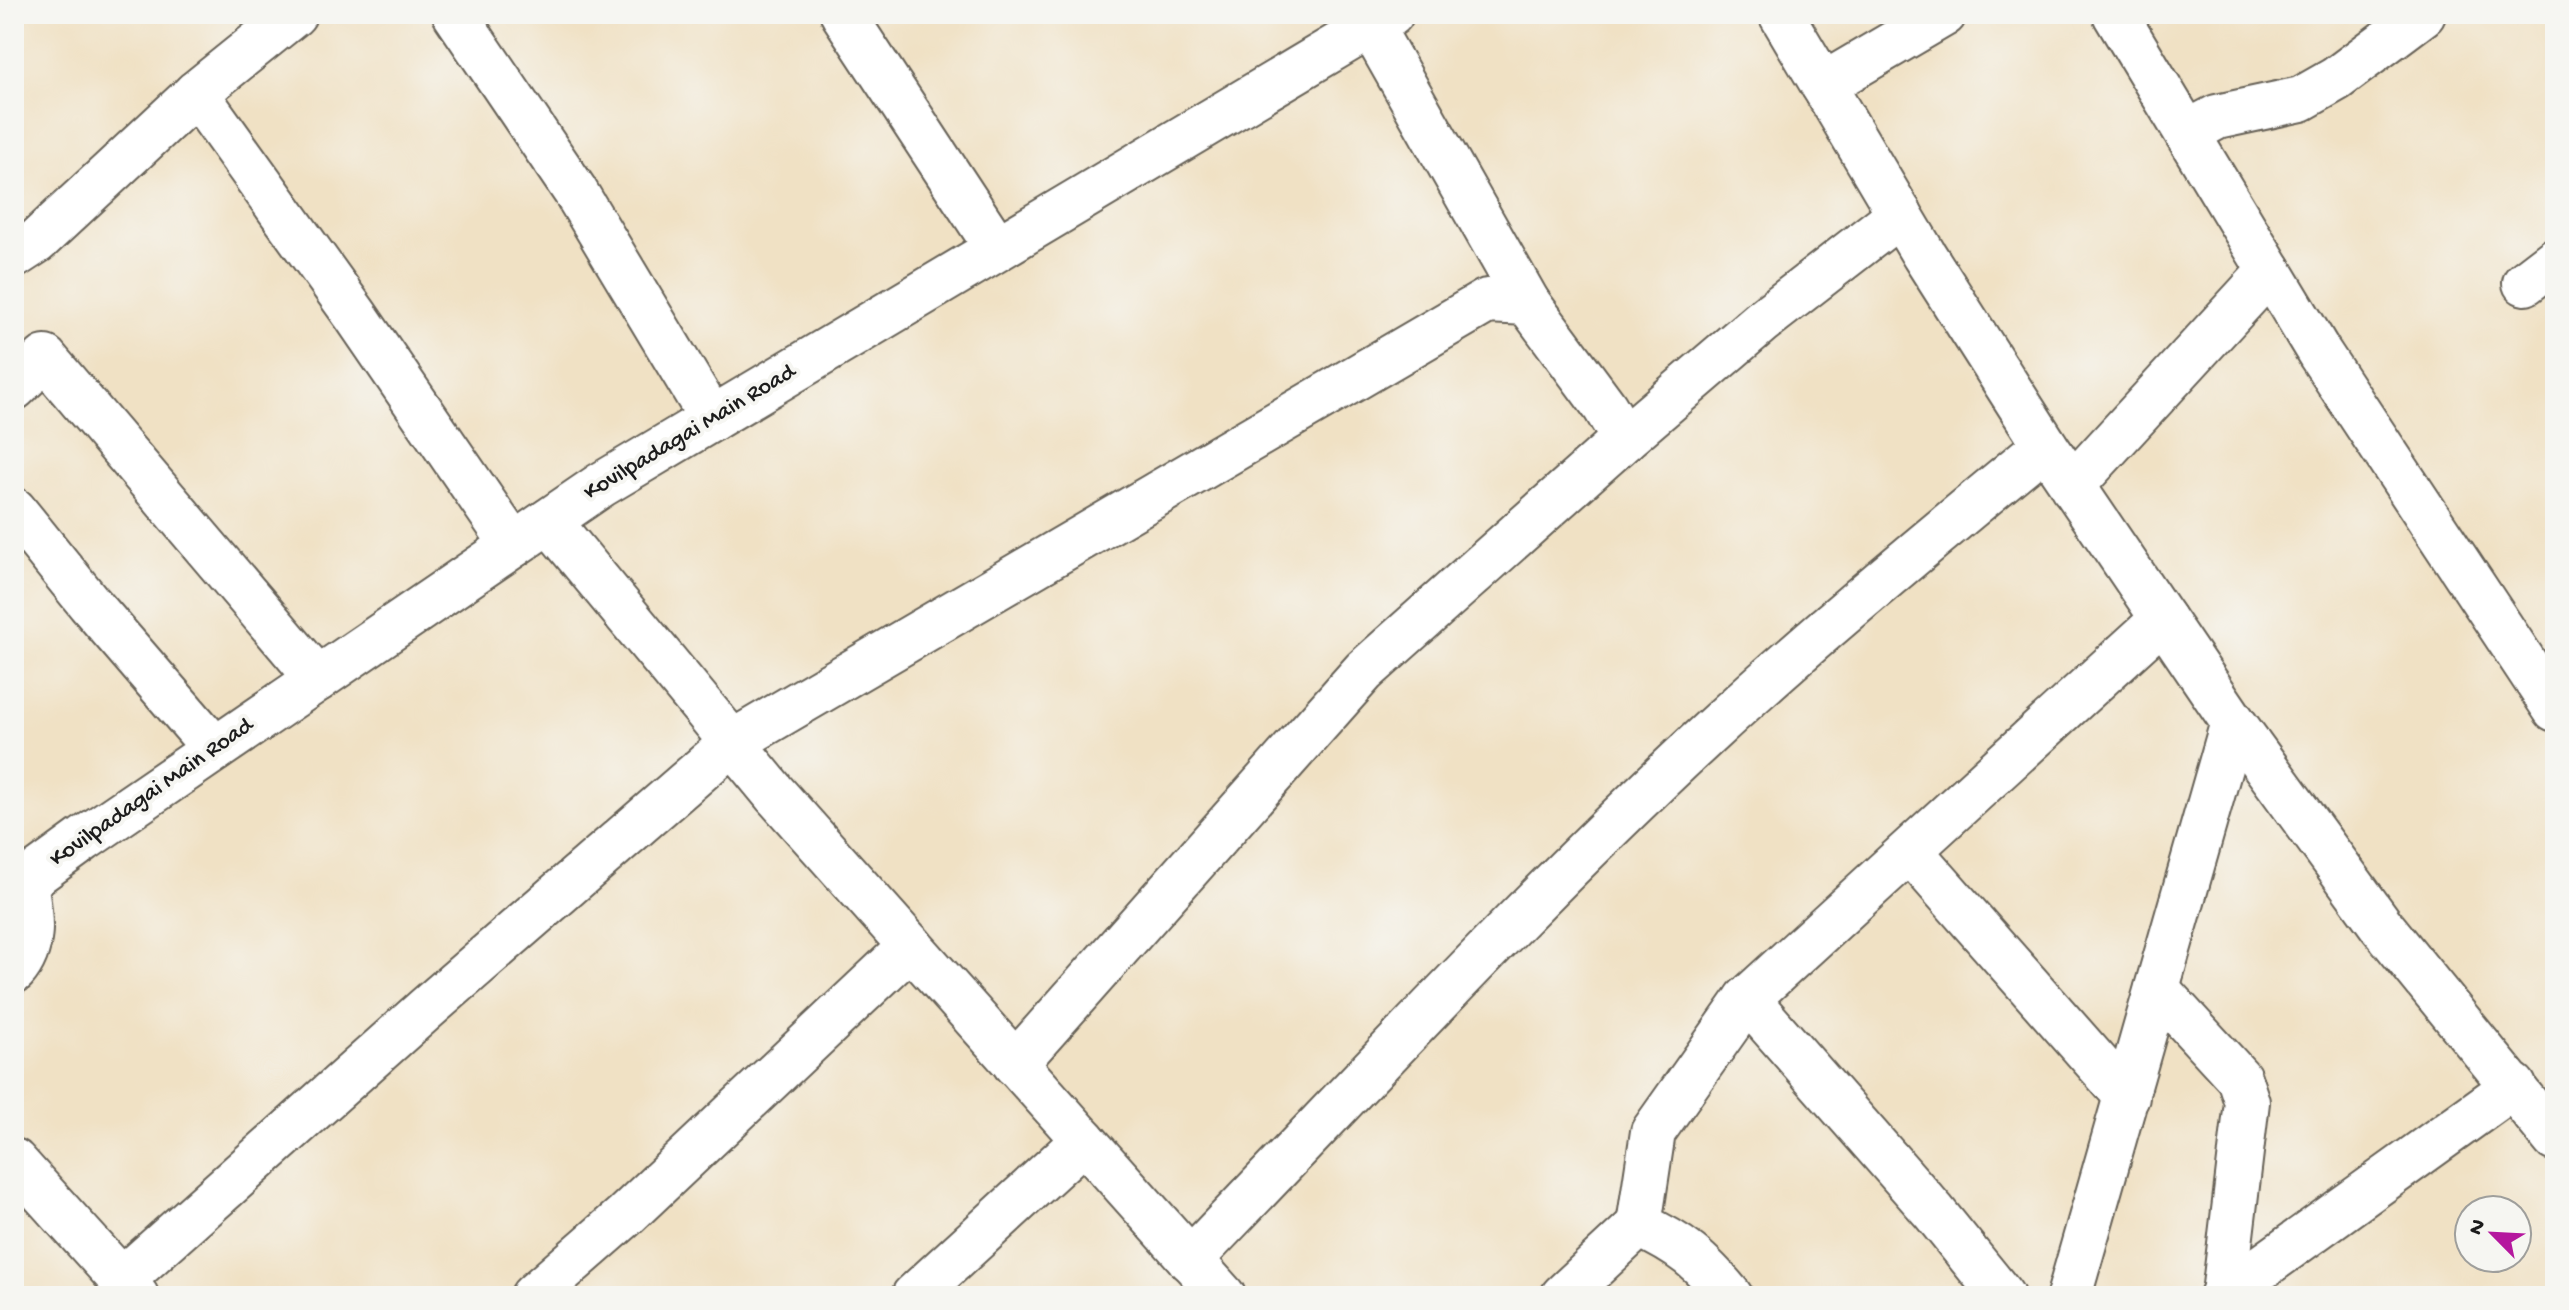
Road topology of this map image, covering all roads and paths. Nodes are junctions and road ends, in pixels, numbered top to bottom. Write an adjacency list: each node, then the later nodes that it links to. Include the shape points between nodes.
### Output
1 (294, 14): 10 (street)
2 (455, 14): 18 (street, via 575,191)
3 (843, 14): 13 (street)
4 (1781, 14): 9 (street)
5 (1944, 14): 9 (street)
6 (2115, 14): 11 (street)
7 (2423, 14): 11 (street, via 2301,99 2217,117)
8 (1375, 18): 13 (street, Kovilpadagai Main Road); 16 (street)
9 (1823, 85): 12 (street)
10 (196, 93): 14 (street, via 37,241); 24 (street)
11 (2187, 133): 15 (street)
12 (1900, 214): 19 (street, via 1762,321); 20 (street)
13 (997, 248): 18 (street, Kovilpadagai Main Road)
14 (14, 256)
15 (2270, 271): 21 (street); 27 (street)
16 (1528, 303): 19 (street); 29 (street, via 1487,301)
17 (14, 388): 26 (street, via 45,358)
18 (712, 419): 23 (street, Kovilpadagai Main Road)
19 (1624, 439): 37 (street, via 1364,671)
20 (2045, 445): 21 (street); 44 (street, via 1711,731 1525,912)
21 (2072, 486): 25 (street)
22 (14, 510): 30 (street)
23 (549, 521): 24 (street, Kovilpadagai Main Road); 29 (street)
24 (513, 545): 26 (street, Kovilpadagai Main Road)
25 (2163, 619): 28 (street); 31 (street)
26 (318, 679): 30 (street, Kovilpadagai Main Road)
27 (2555, 709)
28 (2233, 722): 35 (street); 38 (street, via 2381,925)
29 (733, 742): 33 (street); 45 (street, via 392,1039)
30 (215, 749): 32 (street, Kovilpadagai Main Road)
31 (1911, 852): 36 (street); 39 (street)
32 (20, 886): 34 (street, via 31,919 30,940)
33 (911, 946): 37 (street); 48 (street)
34 (14, 971)
35 (2157, 989): 39 (street); 47 (street, via 2239,1078 2247,1102)
36 (1747, 999): 43 (street, via 1653,1132); 52 (street)
37 (1015, 1064): 41 (street)
38 (2514, 1086): 40 (street); 47 (street)
39 (2127, 1097): 53 (street)
40 (2555, 1139)
41 (1084, 1140): 44 (street); 46 (street)
42 (14, 1161): 45 (street)
43 (1639, 1225): 50 (street); 51 (street, via 1705,1265)
44 (1190, 1260): 49 (street)
45 (128, 1288)
46 (930, 1291)
47 (2223, 1295)
48 (533, 1296)
49 (1223, 1296)
50 (1563, 1296)
51 (1730, 1296)
52 (2002, 1296)
53 (2069, 1296)

